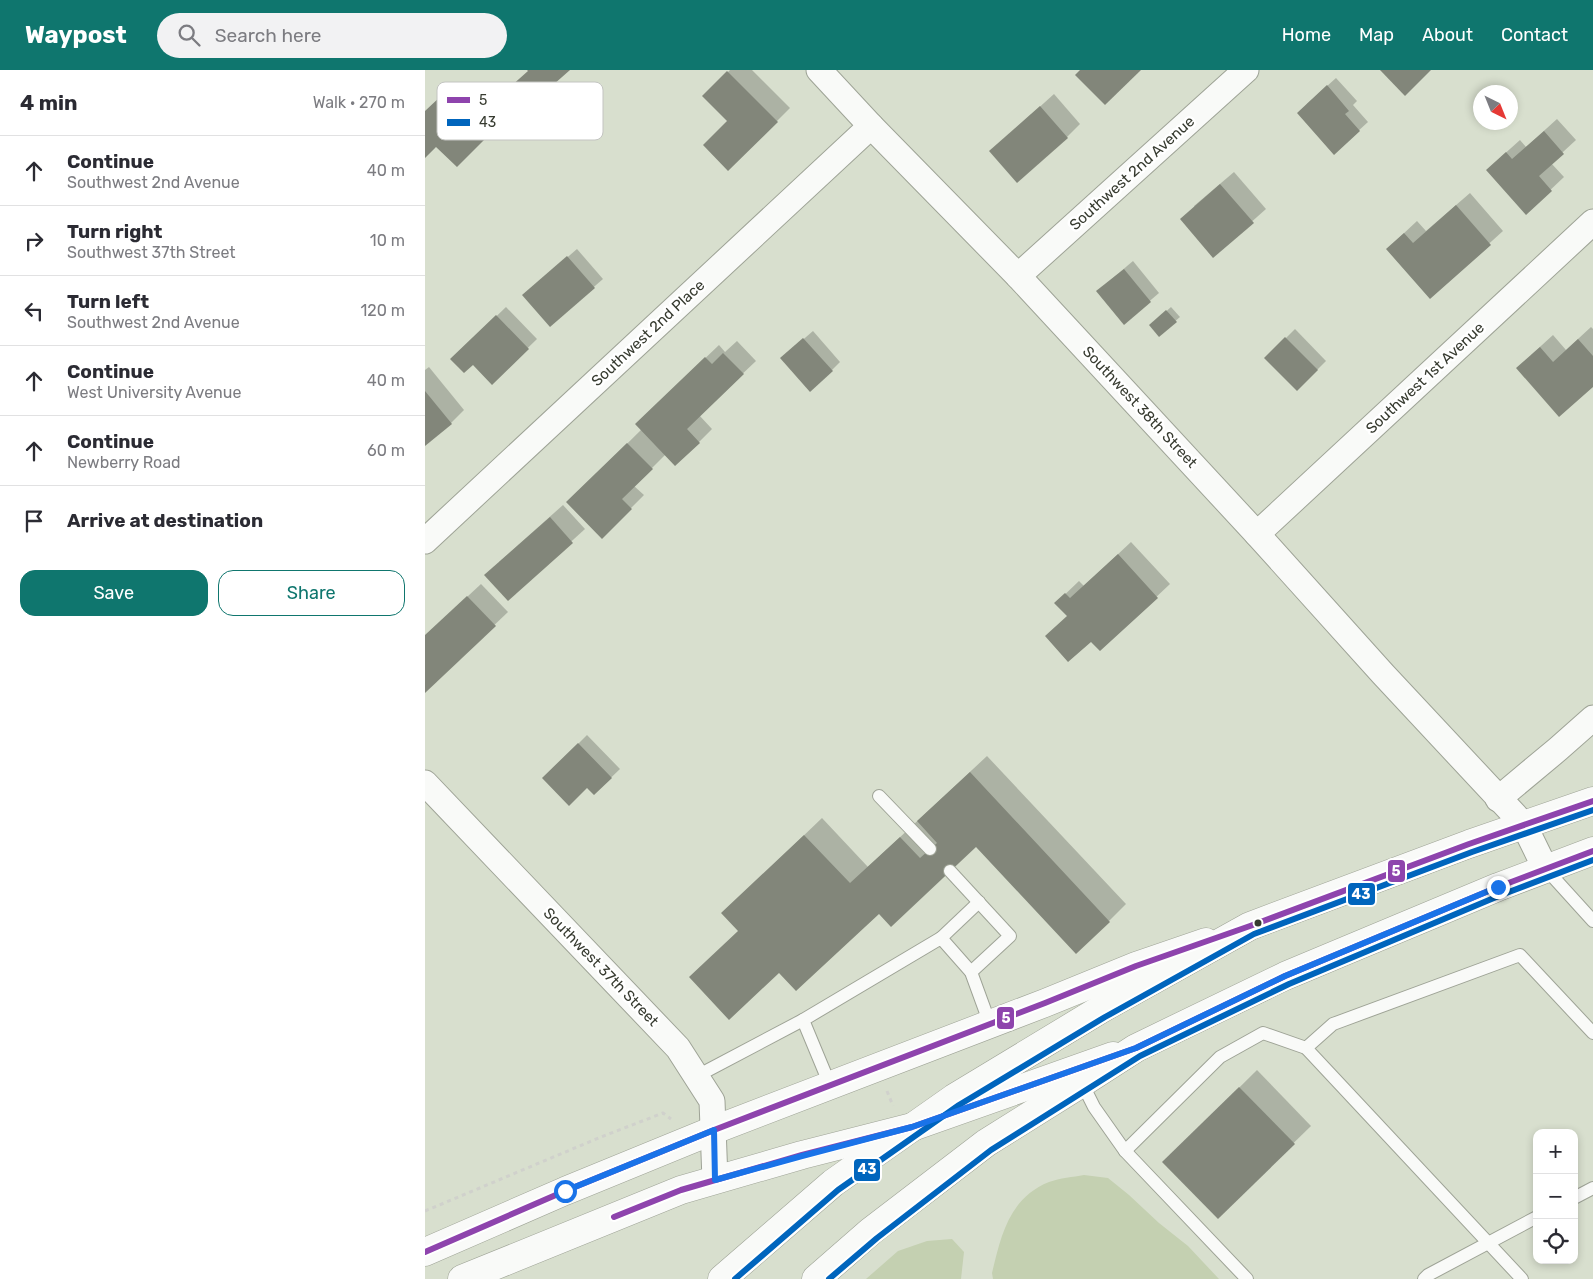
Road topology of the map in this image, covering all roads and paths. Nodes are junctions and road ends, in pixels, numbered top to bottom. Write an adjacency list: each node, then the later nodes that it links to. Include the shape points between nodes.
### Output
1 (819, 70): 3 (street, Southwest 38th Street)
2 (1246, 70): 5 (street, Southwest 2nd Avenue)
3 (871, 126): 5 (street, Southwest 38th Street); 7 (street, Southwest 2nd Place)
4 (1593, 222): 6 (street, Southwest 1st Avenue)
5 (1017, 276): 6 (street, Southwest 38th Street)
6 (1257, 534): 11 (street, Southwest 38th Street)
7 (425, 540)
8 (1593, 718): 11 (street)
9 (425, 784): 28 (street, Southwest 37th Street, via 678,1048)
10 (879, 796): 14 (lane)
11 (1498, 799): 13 (street, Southwest 38th Street)
12 (1593, 801): 13 (main road)
13 (1524, 825): 16 (street, Southwest 38th Street); 20 (main road)
14 (930, 849)
15 (1593, 851): 16 (main road)
16 (1545, 868): 19 (lane); 26 (main road, via 1285,976)
17 (950, 871): 18 (lane)
18 (979, 902): 21 (lane); 22 (lane, via 1010,936)
19 (1593, 921)
20 (1250, 926): 24 (main road, via 1136,966); 32 (main road, via 1101,1009 954,1098)
21 (941, 938): 22 (lane); 23 (lane)
22 (971, 972): 24 (lane)
23 (803, 1020): 28 (lane); 31 (lane)
24 (991, 1024): 31 (main road)
25 (1593, 1033): 27 (lane, via 1520,955 1333,1024)
26 (1136, 1048): 29 (main road); 32 (main road)
27 (1307, 1048): 35 (lane, via 1263,1033 1220,1057); 41 (lane)
28 (697, 1076): 34 (street, Southwest 37th Street, via 712,1101)
29 (1082, 1083): 35 (lane, via 1094,1107); 45 (main road, via 986,1143 871,1230)
30 (884, 1084): 32 (path)
31 (830, 1085): 34 (main road)
32 (903, 1118): 36 (main road, via 802,1156); 44 (main road)
33 (671, 1119): 39 (path, via 663,1113)
34 (714, 1130): 36 (street, Southwest 37th Street); 42 (main road)
35 (1125, 1150): 46 (lane)
36 (715, 1180): 43 (main road, via 681,1190)
37 (1593, 1188): 38 (lane)
38 (1578, 1196)
39 (425, 1211)
40 (1533, 1219): 41 (lane)
41 (1487, 1242): 47 (lane); 48 (lane)
42 (425, 1252)
43 (462, 1279)
44 (722, 1279)
45 (816, 1279)
46 (1247, 1279)
47 (1424, 1279)
48 (1521, 1279)

